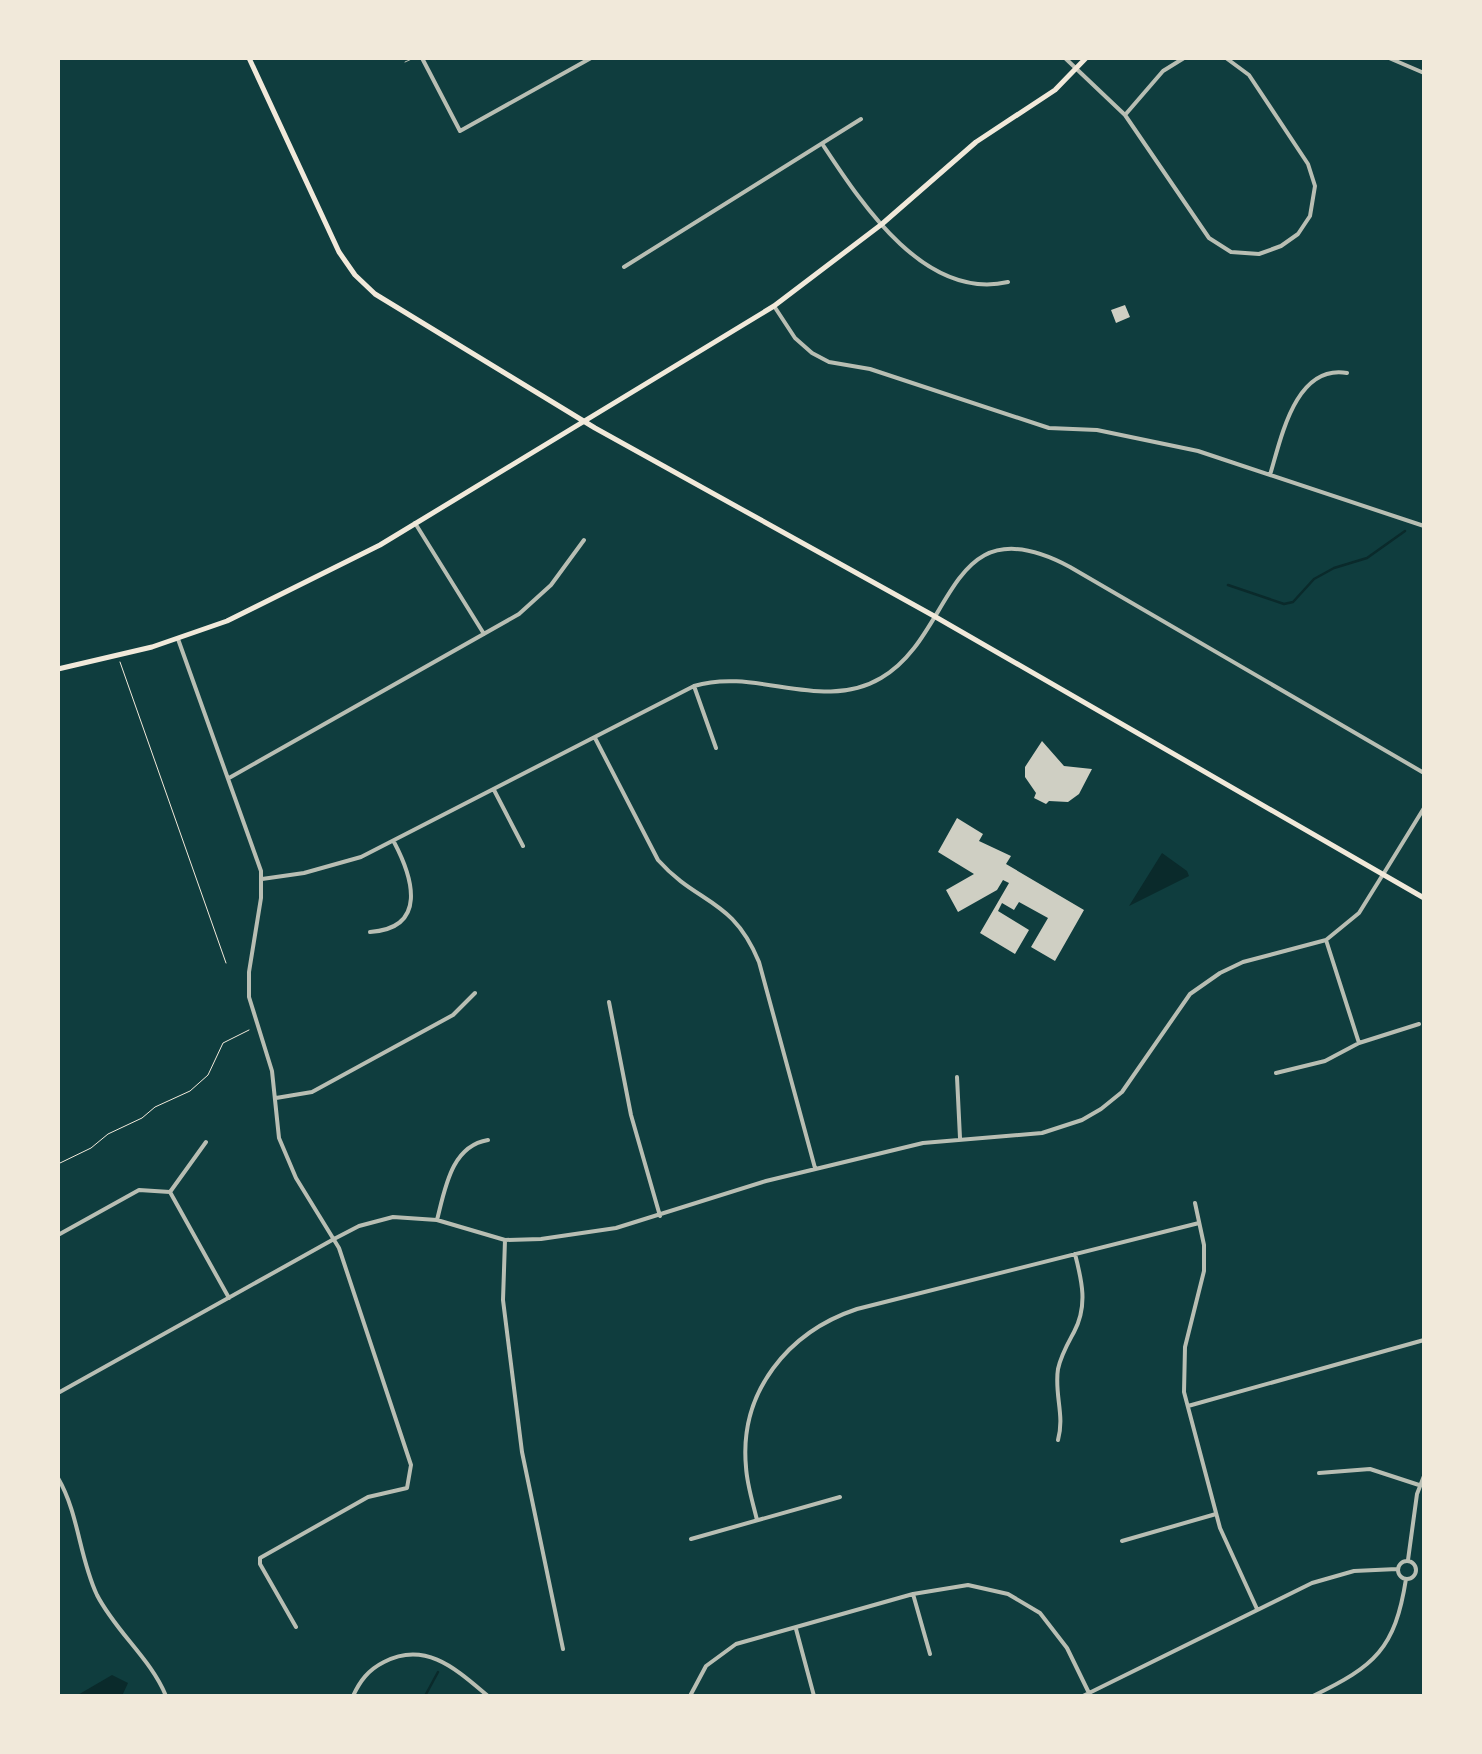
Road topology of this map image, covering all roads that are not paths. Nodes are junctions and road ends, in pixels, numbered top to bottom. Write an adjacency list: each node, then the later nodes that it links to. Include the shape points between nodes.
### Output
1 (250, 58): 21 (main road, via 355,275 391,305)
2 (414, 58): 10 (lane)
3 (422, 58): 4 (street, via 460,131)
4 (590, 58)
5 (1065, 58): 11 (street)
6 (1086, 58): 11 (main road)
7 (1184, 58): 13 (street)
8 (1226, 58): 13 (street, via 1249,76 1313,175 1310,216 1282,246 1248,255 1212,241)
9 (1389, 58): 12 (street)
10 (405, 62)
11 (1077, 69): 13 (street); 16 (main road, via 1046,98 960,154)
12 (1424, 73)
13 (1125, 115)
14 (861, 119): 15 (street)
15 (822, 144): 16 (street); 17 (street)
16 (882, 224): 18 (street, via 916,258 940,271 983,285); 19 (main road)
17 (624, 267)
18 (1008, 282)
19 (774, 306): 21 (main road); 22 (street, via 795,338 830,362 1049,428 1177,446)
20 (1347, 373): 22 (street, via 1323,376 1298,398)
21 (584, 421): 23 (main road); 26 (main road)
22 (1270, 475): 24 (street)
23 (415, 524): 27 (street); 28 (main road, via 326,574)
24 (1424, 526)
25 (584, 540): 27 (street, via 539,598)
26 (934, 616): 30 (street, via 904,661 856,689 824,693 735,679); 33 (street, via 975,562 1004,550 1036,551); 39 (main road)
27 (484, 634): 34 (street)
28 (178, 639): 29 (main road); 34 (street)
29 (58, 669)
30 (694, 686): 31 (street); 32 (street)
31 (595, 738): 35 (street); 54 (street, via 658,860 724,909 748,936)
32 (716, 748)
33 (1424, 773)
34 (230, 778): 40 (street)
35 (494, 790): 37 (street); 38 (street)
36 (1424, 808): 39 (street)
37 (394, 842): 40 (street, via 330,868); 42 (street, via 410,875 411,900 395,927)
38 (523, 846)
39 (1384, 873): 41 (main road); 43 (street, via 1358,913)
40 (262, 879): 50 (street, via 248,984)
41 (1424, 898)
42 (370, 932)
43 (1326, 940): 47 (street); 51 (street, via 1243,962 1190,994 1122,1092 1082,1120 1042,1133)
44 (474, 992): 50 (street, via 453,1015 312,1092)
45 (609, 1002): 57 (street)
46 (1418, 1024): 47 (street)
47 (1359, 1043): 48 (street, via 1325,1061)
48 (1276, 1073)
49 (957, 1077): 51 (street)
50 (276, 1098): 61 (street, via 286,1159)
51 (960, 1138): 54 (street)
52 (488, 1140): 58 (street, via 462,1153)
53 (206, 1142): 55 (street)
54 (815, 1168): 57 (street)
55 (170, 1192): 60 (street, via 139,1190); 64 (street)
56 (1195, 1203): 59 (street)
57 (660, 1216): 62 (street, via 616,1228)
58 (436, 1220): 61 (street, via 394,1217); 62 (street)
59 (1199, 1223): 63 (street); 67 (street, via 1204,1271 1183,1360)
60 (58, 1235)
61 (334, 1239): 64 (street); 85 (street, via 411,1466 407,1488 368,1498 260,1558)
62 (505, 1240): 87 (street, via 504,1300 522,1452)
63 (1075, 1254): 68 (street, via 1083,1303 1058,1368); 75 (street, via 857,1309 803,1336 764,1381 748,1424 746,1466)
64 (228, 1298): 66 (street)
65 (1424, 1340): 67 (street)
66 (58, 1393)
67 (1186, 1406): 74 (street)
68 (1058, 1440)
69 (1319, 1473): 72 (street, via 1370,1470)
70 (1424, 1476): 72 (street)
71 (58, 1478): 90 (street, via 96,1592)
72 (1419, 1485): 78 (street)
73 (840, 1498): 75 (street)
74 (1216, 1514): 77 (street); 84 (street)
75 (757, 1520): 76 (street)
76 (691, 1539)
77 (1122, 1541)
78 (1408, 1560): 79 (street); 80 (street)
79 (1397, 1569): 82 (street); 84 (street, via 1324,1578)
80 (1416, 1570): 81 (street); 82 (street)
81 (1424, 1572)
82 (1406, 1580): 95 (street, via 1398,1620 1380,1654 1355,1676)
83 (913, 1594): 86 (street); 88 (street); 89 (street, via 968,1585 1020,1600 1057,1632)
84 (1257, 1609): 89 (street)
85 (296, 1627)
86 (795, 1627): 93 (street, via 720,1654); 94 (street)
87 (563, 1649)
88 (930, 1654)
89 (1086, 1695)
90 (166, 1696)
91 (353, 1696): 92 (street, via 371,1668 411,1653 434,1656)
92 (488, 1696)
93 (690, 1696)
94 (814, 1696)
95 (1313, 1696)

